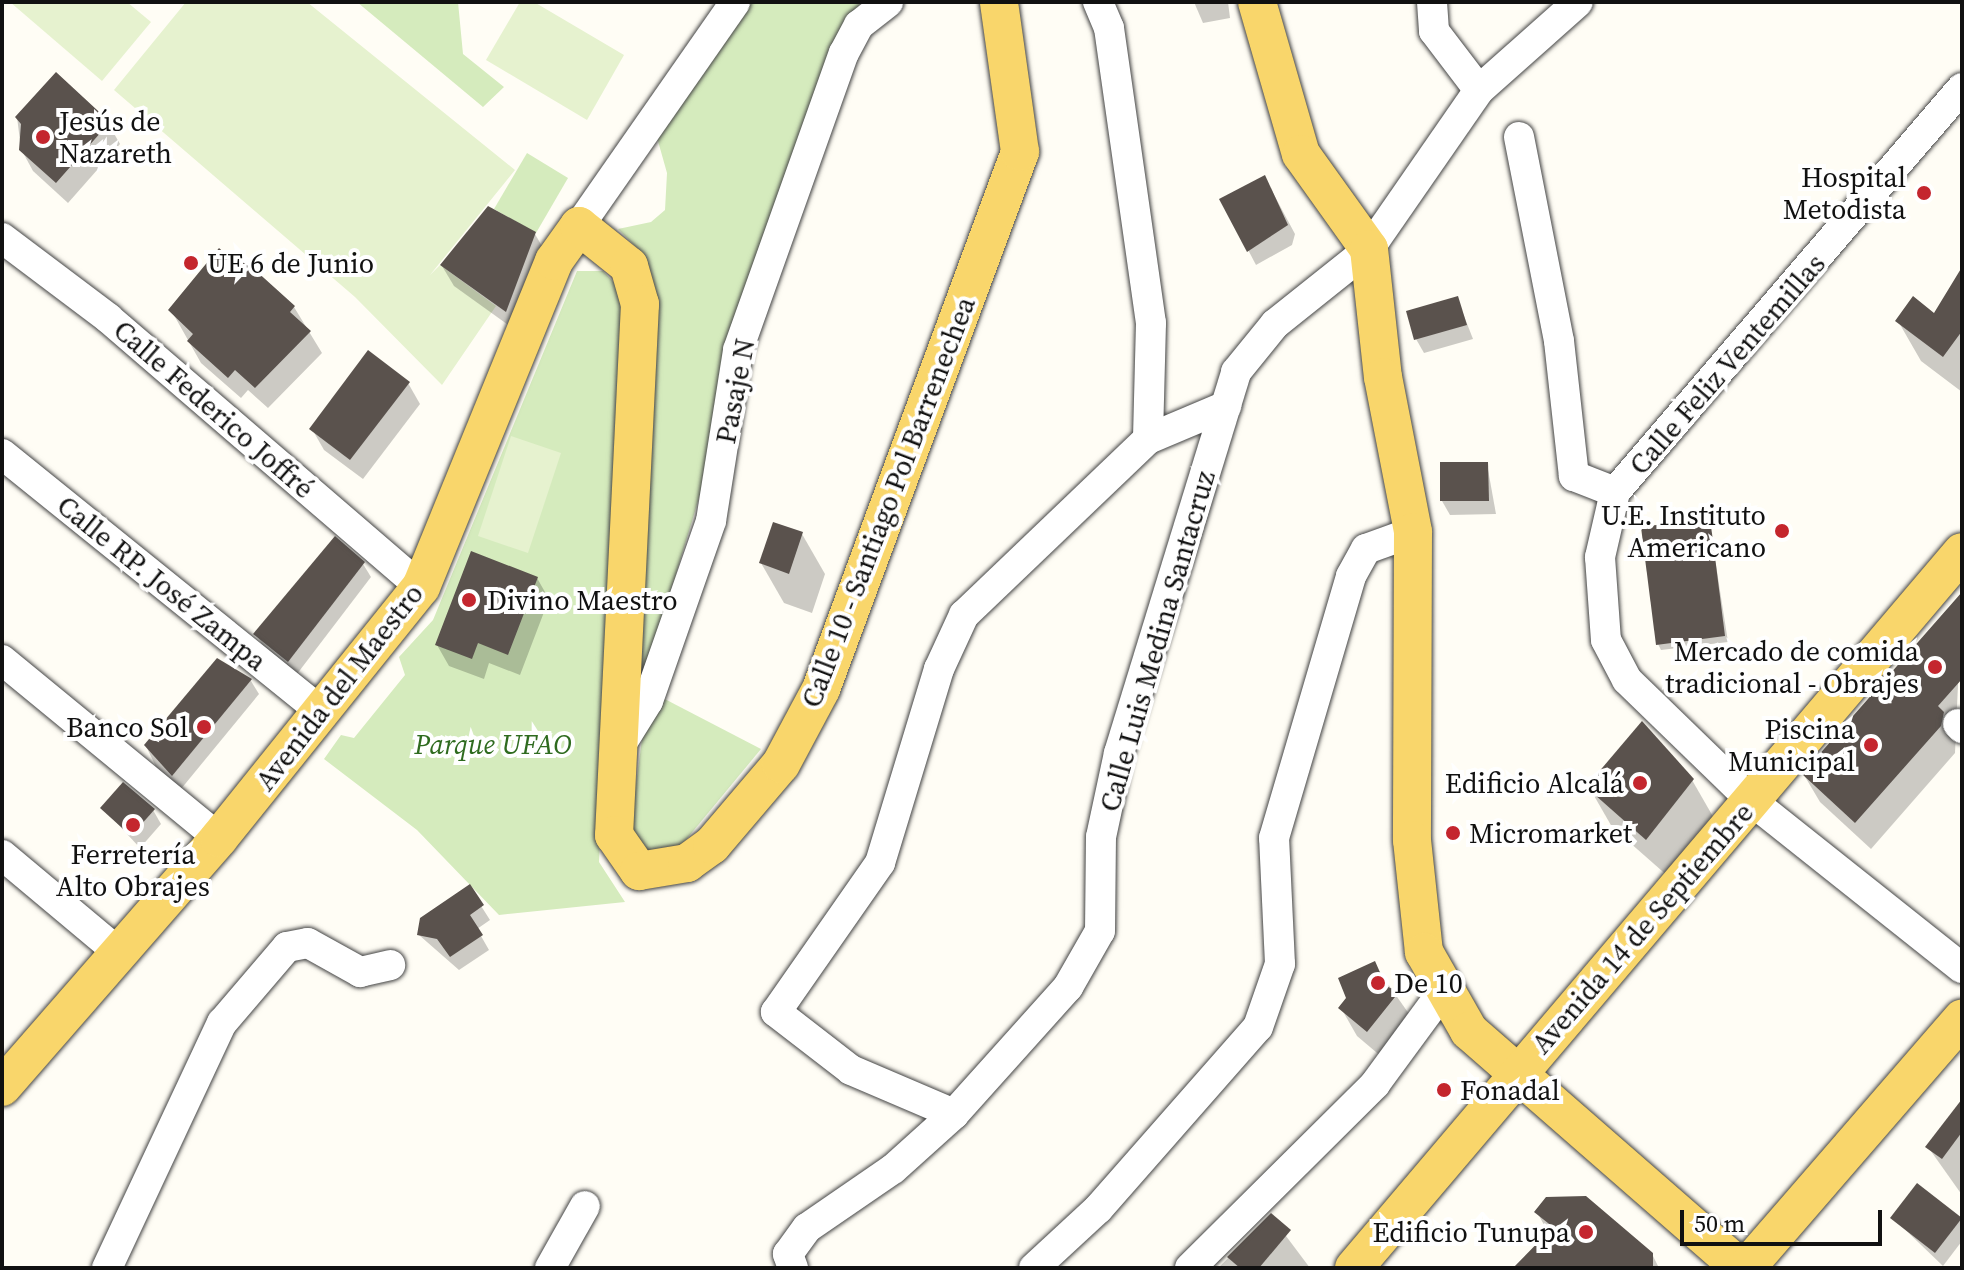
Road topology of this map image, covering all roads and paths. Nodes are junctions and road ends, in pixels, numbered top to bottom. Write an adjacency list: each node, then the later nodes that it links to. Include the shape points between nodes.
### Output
1 (735, 2): 11 (street)
2 (888, 2): 23 (street, Pasaje N, via 859,25 844,53 738,350 711,521 648,701)
3 (999, 2): 23 (main road, Calle 10 - Santiago Pol Barrenechea, via 1020,152 821,689 750,803 712,845 665,871 639,871 622,856 614,835)
4 (1098, 2): 15 (street, via 1109,28 1151,323)
5 (1257, 2): 13 (main road, via 1301,154)
6 (1432, 2): 9 (street, via 1434,31)
7 (1578, 2): 9 (street, Calle Luis Medina Santacruz)
8 (1962, 88): 17 (street, Calle Feliz Ventemillas)
9 (1479, 90): 13 (street, Calle Luis Medina Santacruz)
10 (1519, 137): 17 (street, via 1559,341 1574,476)
11 (579, 226): 20 (main road, Avenida del Maestro, via 554,261); 23 (main road, Calle 10 - Santiago Pol Barrenechea, via 629,266 640,304)
12 (2, 238): 20 (street, Calle Federico Joffré, via 108,318)
13 (1369, 249): 14 (street, Calle Luis Medina Santacruz, via 1275,324 1236,372); 18 (main road, via 1383,377)
14 (1226, 406): 15 (street); 34 (street, Calle Luis Medina Santacruz, via 1119,753 1101,837 1100,931 1068,987)
15 (1148, 439): 34 (street, via 964,615 939,669 880,863 776,1012 851,1070)
16 (2, 454): 22 (street, Calle RP. José Zampa)
17 (1615, 492): 24 (street, via 1600,557 1606,640 1627,680)
18 (1413, 532): 30 (main road, via 1415,903); 39 (street, via 1366,549 1351,576 1274,838 1280,964 1258,1027 1098,1209)
19 (1962, 552): 24 (main road, Avenida 14 de Septiembre)
20 (421, 587): 22 (main road, Avenida del Maestro)
21 (2, 660): 25 (street)
22 (323, 713): 25 (main road, Avenida del Maestro)
23 (620, 746)
24 (1753, 802): 29 (street); 32 (main road, Avenida 14 de Septiembre)
25 (219, 838): 27 (main road, Avenida del Maestro)
26 (2, 855): 27 (street)
27 (118, 952): 33 (main road, Avenida del Maestro)
28 (390, 965): 37 (street, via 360,972 308,943 287,947 222,1023)
29 (1962, 968)
30 (1441, 994): 32 (main road); 40 (street, via 1375,1084)
31 (1962, 1019): 42 (main road)
32 (1514, 1072): 41 (main road, Avenida 14 de Septiembre); 42 (main road)
33 (5, 1080)
34 (954, 1114): 36 (street, Calle Luis Medina Santacruz, via 893,1169 807,1228)
35 (585, 1206): 38 (street)
36 (790, 1261)
37 (107, 1268)
38 (550, 1268)
39 (1034, 1268)
40 (1190, 1268)
41 (1354, 1268)
42 (1744, 1268)

